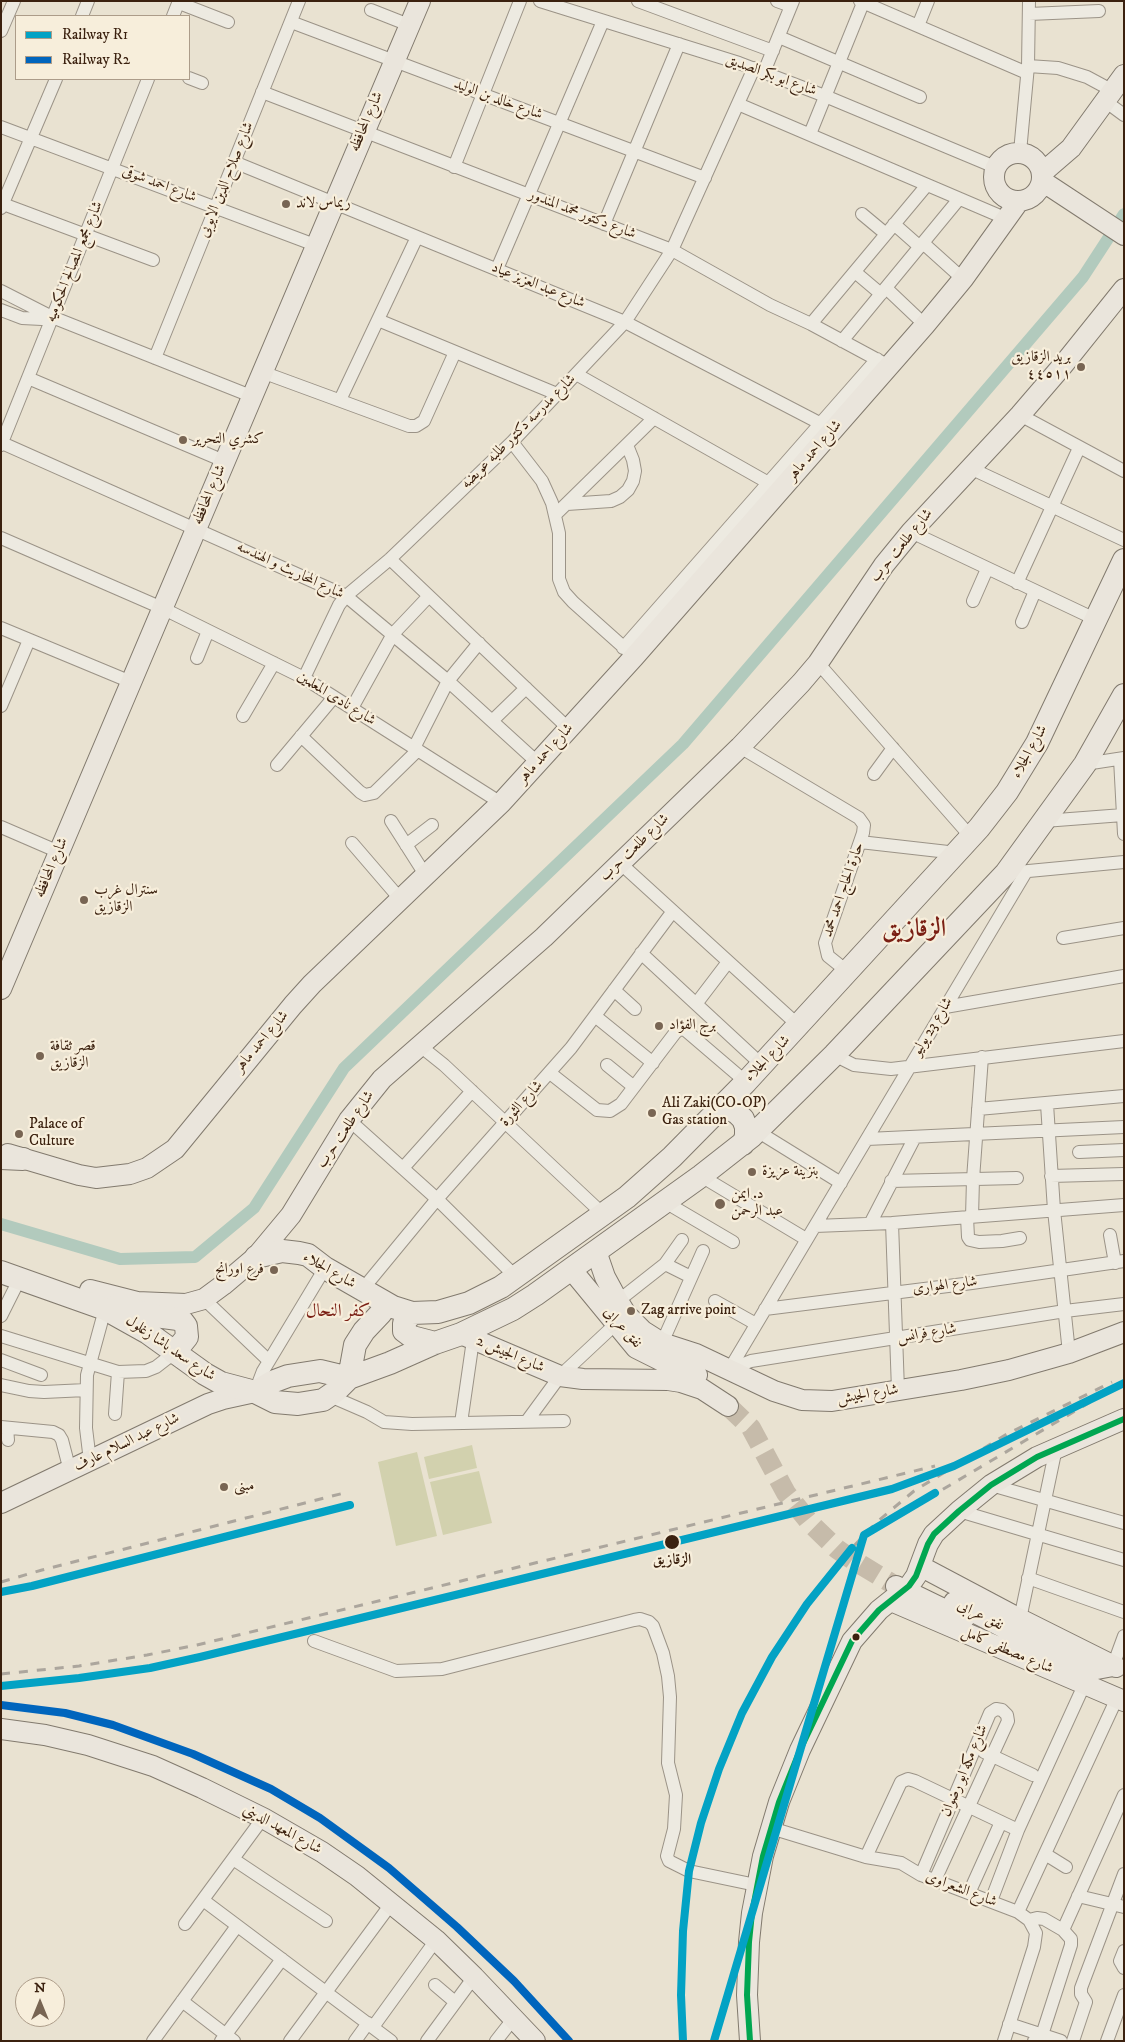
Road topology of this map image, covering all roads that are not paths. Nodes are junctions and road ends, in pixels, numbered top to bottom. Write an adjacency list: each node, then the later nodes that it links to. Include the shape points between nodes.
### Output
1 (14, 1): 22 (street)
2 (88, 1): 17 (street)
3 (299, 1): 21 (street, شارع صلاح الدين الايوبى)
4 (420, 1): 23 (main road, شارع المحافظه)
5 (520, 1): 38 (street)
6 (540, 1): 19 (street, شارع ابو بكر الصديق)
7 (638, 1): 27 (street)
8 (777, 1): 12 (street)
9 (928, 1): 24 (street)
10 (179, 2): 18 (street); 20 (street)
11 (862, 2): 13 (street); 29 (street)
12 (792, 4): 25 (street, شارع مدرسه دكتور طلبه عويضه)
13 (878, 5): 24 (street)
14 (1029, 8): 16 (street); 31 (street)
15 (371, 10): 23 (street)
16 (1099, 12)
17 (82, 15)
18 (173, 15)
19 (603, 21): 26 (street, شارع ابو بكر الصديق); 43 (street)
20 (228, 22)
21 (290, 22): 28 (street, شارع خالد بن الوليد); 37 (street, شارع صلاح الدين الايوبى)
22 (3, 25)
23 (409, 25): 28 (main road, شارع المحافظه)
24 (918, 26): 31 (street)
25 (779, 37): 27 (street, شارع مدرسه دكتور طلبه عويضه); 29 (street)
26 (679, 44): 30 (street, شارع ابو بكر الصديق); 48 (street)
27 (773, 51): 30 (street, شارع مدرسه دكتور طلبه عويضه)
28 (394, 61): 38 (street, شارع خالد بن الوليد); 45 (main road, شارع المحافظه)
29 (839, 63): 39 (street); 40 (street)
30 (759, 70): 39 (street, شارع ابو بكر الصديق); 41 (street, شارع مدرسه دكتور طلبه عويضه)
31 (1027, 70): 36 (street, via 1058,68); 49 (street)
32 (190, 78): 35 (street)
33 (56, 80): 47 (street)
34 (148, 80): 52 (street, شارع مجمع المصالح الحكوميه)
35 (202, 83)
36 (1114, 89): 42 (street); 54 (main road, via 1071,148)
37 (262, 92): 45 (street, شارع دكتور محمد المندور); 50 (street, شارع صلاح الدين الايوبى)
38 (483, 94): 43 (street, شارع خالد بن الوليد); 51 (street)
39 (825, 96): 46 (street); 53 (street, شارع ابو بكر الصديق)
40 (920, 98)
41 (738, 104): 46 (street); 55 (street, شارع مدرسه دكتور طلبه عويضه)
42 (1124, 115)
43 (559, 123): 48 (street, شارع خالد بن الوليد); 57 (street)
44 (1, 127): 47 (street, شارع احمد شوقى)
45 (363, 131): 51 (street, شارع دكتور محمد المندور); 60 (main road, شارع المحافظه)
46 (810, 134): 56 (street)
47 (30, 138): 52 (street, شارع احمد شوقى); 61 (street)
48 (634, 151): 55 (street, شارع خالد بن الوليد); 65 (street)
49 (1020, 152): 53 (main road, via 1006,156); 54 (main road, via 1035,159)
50 (234, 162): 60 (street, شارع عبد العزيز عياد); 62 (street, شارع صلاح الدين الايوبى)
51 (454, 166): 57 (street, شارع دكتور محمد المندور)
52 (113, 167): 62 (street, شارع احمد شوقى); 67 (street, شارع مجمع المصالح الحكوميه)
53 (996, 167): 59 (main road, via 994,183 998,191 1011,200)
54 (1042, 177): 59 (main road, via 1034,195); 68 (main road)
55 (705, 178): 72 (street, شارع مدرسه دكتور طلبه عويضه)
56 (927, 185): 58 (street); 66 (street)
57 (528, 195): 65 (street, شارع دكتور محمد المندور); 74 (street)
58 (959, 199): 64 (street); 71 (street)
59 (1019, 201): 64 (main road, شارع احمد ماهر)
60 (333, 203): 69 (street, شارع عبد العزيز عياد); 70 (main road, شارع المحافظه)
61 (2, 206): 67 (street)
62 (216, 206): 70 (street, شارع احمد شوقى); 88 (street, شارع صلاح الدين الايوبى)
63 (862, 214): 66 (street)
64 (1007, 219): 76 (main road, شارع احمد ماهر)
65 (604, 224): 72 (street, شارع دكتور محمد المندور)
66 (890, 229): 71 (street); 75 (street)
67 (85, 235): 73 (street); 81 (street, شارع مجمع المصالح الحكوميه)
68 (1124, 235)
69 (417, 237): 74 (street, شارع عبد العزيز عياد); 82 (street)
70 (315, 245): 90 (main road, شارع المحافظه)
71 (921, 245): 76 (street); 79 (street)
72 (672, 250): 83 (street, شارع مدرسه دكتور طلبه عويضه); 84 (street, شارع دكتور محمد المندور)
73 (153, 260)
74 (497, 269): 83 (street, شارع عبد العزيز عياد)
75 (855, 272): 79 (street); 84 (street)
76 (963, 279): 85 (main road, شارع احمد ماهر)
77 (1124, 289): 96 (main road, شارع طلعت حرب)
78 (1, 291): 81 (street)
79 (883, 291): 85 (street); 86 (street)
80 (1, 310): 81 (street, via 22,318)
81 (52, 317): 88 (street); 92 (street, شارع مجمع المصالح الحكوميه)
82 (378, 320): 87 (street); 95 (street)
83 (625, 322): 91 (street, شارع مدرسه دكتور طلبه عويضه); 98 (street, شارع عبد العزيز عياد)
84 (811, 324): 86 (street, شارع دكتور محمد المندور)
85 (925, 325): 89 (main road, شارع احمد ماهر)
86 (842, 341): 89 (street, شارع دكتور محمد المندور)
87 (454, 352): 93 (street); 95 (street, via 424,421 419,425 409,426)
88 (155, 358): 94 (street)
89 (883, 363): 98 (main road, شارع احمد ماهر)
90 (262, 372): 94 (main road, شارع المحافظه); 95 (street)
91 (576, 374): 93 (street, شارع مدرسه دكتور طلبه عويضه); 97 (street)
92 (28, 378): 100 (street, شارع مجمع المصالح الحكوميه); 103 (street)
93 (557, 394): 99 (street, شارع مدرسه دكتور طلبه عويضه)
94 (251, 396): 103 (main road, شارع المحافظه)
95 (340, 400)
96 (1020, 415): 102 (street); 104 (main road, شارع طلعت حرب)
97 (654, 418): 101 (street); 106 (street)
98 (827, 426): 106 (main road, شارع احمد ماهر)
99 (512, 442): 109 (street, via 542,481); 114 (street, شارع مدرسه دكتور طلبه عويضه)
100 (2, 444): 110 (street, شارع المحاريث و الهندسه)
101 (627, 444): 107 (street); 107 (street, via 635,470 628,490 611,501)
102 (1079, 448): 105 (street); 108 (street)
103 (224, 461): 110 (main road, شارع المحافظه)
104 (970, 468): 108 (street); 111 (main road, شارع طلعت حرب)
105 (1124, 471)
106 (774, 486): 130 (main road, شارع احمد ماهر)
107 (567, 504): 109 (street)
108 (1052, 506): 113 (street); 117 (street)
109 (556, 514): 130 (street, via 560,533 560,579 564,592)
110 (196, 528): 119 (street, شارع المحاريث و الهندسه); 122 (main road, شارع المحافظه)
111 (911, 532): 116 (street); 133 (main road, شارع طلعت حرب, via 884,565)
112 (1, 538): 122 (street, شارع نادى المعلمين)
113 (1124, 540)
114 (390, 558): 119 (street, شارع مدرسه دكتور طلبه عويضه); 120 (street)
115 (1124, 560): 123 (highway, شارع الجلاء)
116 (988, 569): 117 (street); 121 (street)
117 (1018, 583): 118 (street)
118 (1035, 591): 123 (street); 124 (street)
119 (346, 596): 127 (street, شارع المحاريث و الهندسه); 134 (street, شارع مدرسه دكتور طلبه عويضه)
120 (429, 596): 127 (street); 129 (street)
121 (972, 601)
122 (162, 608): 126 (street, شارع نادى المعلمين); 136 (main road, شارع المحافظه)
123 (1096, 618): 164 (highway, شارع الجلاء, via 1023,768)
124 (1022, 622)
125 (1, 628): 128 (street)
126 (208, 631): 131 (street); 132 (street, شارع نادى المعلمين)
127 (393, 634): 135 (street, شارع المحاريث و الهندسه); 141 (street)
128 (29, 640): 136 (street); 140 (street)
129 (479, 643): 135 (street); 137 (street)
130 (629, 652): 144 (main road, شارع احمد ماهر)
131 (197, 658)
132 (274, 663): 134 (street, شارع نادى المعلمين); 142 (street)
133 (818, 664): 146 (main road, شارع طلعت حرب); 147 (street)
134 (304, 678): 138 (street, شارع نادى المعلمين)
135 (448, 681): 143 (street, شارع المحاريث و الهندسه); 148 (street)
136 (131, 682): 165 (main road, شارع المحافظه)
137 (526, 688): 143 (street); 144 (street)
138 (334, 697): 141 (street, شارع نادى المعلمين); 145 (street)
139 (1122, 701): 151 (highway)
140 (1, 706)
141 (352, 708): 148 (street, شارع نادى المعلمين)
142 (243, 716)
143 (492, 721): 150 (street, شارع المحاريث و الهندسه)
144 (569, 729): 150 (main road, شارع احمد ماهر)
145 (301, 736): 148 (street, via 365,795 374,793); 152 (street)
146 (740, 747): 161 (street, حارة الحاج احمد محمد, via 859,818 864,825); 167 (main road, شارع طلعت حرب)
147 (893, 748): 153 (street); 164 (street)
148 (416, 749): 154 (street, شارع نادى المعلمين)
149 (1122, 759): 151 (street); 155 (street)
150 (538, 763): 154 (main road, شارع احمد ماهر)
151 (1085, 764): 157 (highway)
152 (277, 765)
153 (874, 774)
154 (502, 803): 169 (main road, شارع احمد ماهر)
155 (1123, 815): 157 (street); 160 (street)
156 (391, 821): 163 (street)
157 (1044, 821): 168 (highway)
158 (432, 825): 163 (street)
159 (1, 827): 165 (street)
160 (1124, 834)
161 (860, 842): 164 (street); 176 (street, حارة الحاج احمد محمد, via 825,943 828,956)
162 (352, 843): 170 (street)
163 (406, 845): 169 (street)
164 (964, 845): 176 (highway, شارع الجلاء)
165 (59, 852): 178 (main road, شارع المحافظه)
166 (1124, 862): 168 (street)
167 (620, 863): 171 (street); 186 (main road, شارع طلعت حرب, via 544,937)
168 (1016, 873): 181 (street, شارع 23 يوليو); 187 (highway)
169 (426, 876): 170 (main road, شارع احمد ماهر)
170 (401, 900): 212 (main road, شارع احمد ماهر, via 293,1005 175,1149 162,1159 130,1174 96,1178)
171 (673, 911): 174 (street, شارع الثورة); 175 (street)
172 (1124, 928): 173 (street)
173 (1063, 938)
174 (641, 953): 179 (street, شارع الثورة); 180 (street)
175 (728, 962): 180 (street); 184 (street)
176 (848, 972): 184 (highway, شارع الجلاء)
177 (1124, 976): 181 (street)
178 (1, 989)
179 (614, 990): 182 (street); 183 (street, شارع الثورة)
180 (696, 1004): 191 (street)
181 (945, 1006): 192 (street, شارع 23 يوليو)
182 (635, 1009)
183 (595, 1016): 189 (street); 193 (street, شارع الثورة)
184 (799, 1026): 191 (highway, شارع الجلاء)
185 (1124, 1041): 188 (street)
186 (419, 1045): 195 (street); 201 (main road, شارع طلعت حرب, via 382,1079)
187 (834, 1055): 192 (street, via 872,1069); 200 (highway)
188 (982, 1057): 192 (street); 199 (street)
189 (652, 1064): 194 (street); 196 (street, via 675,1033 684,1029)
190 (607, 1065): 194 (street)
191 (762, 1065): 196 (highway, شارع الجلاء)
192 (909, 1067): 208 (street, شارع 23 يوليو)
193 (550, 1073): 194 (street, via 603,1112 616,1108); 202 (street, شارع الثورة)
194 (634, 1087)
195 (472, 1091): 202 (street); 213 (street)
196 (734, 1095): 200 (highway, via 750,1113); 207 (highway, via 729,1109 743,1119 746,1136); 225 (highway, شارع الجلاء, via 650,1177)
197 (1124, 1096): 198 (street)
198 (1046, 1104): 199 (street); 204 (street)
199 (978, 1109): 205 (street)
200 (774, 1116): 207 (highway)
201 (350, 1120): 213 (street); 237 (main road, شارع طلعت حرب, via 290,1216)
202 (506, 1123): 221 (street, شارع الثورة); 225 (street)
203 (1124, 1127): 204 (street)
204 (1048, 1132): 205 (street); 216 (street)
205 (976, 1135): 206 (street); 218 (street)
206 (915, 1137): 208 (street); 219 (street)
207 (750, 1138): 215 (highway); 220 (street)
208 (867, 1139): 220 (street, شارع 23 يوليو)
209 (1124, 1150): 211 (street)
210 (1, 1151): 212 (main road, شارع احمد ماهر)
211 (1079, 1152)
212 (12, 1158)
213 (403, 1168): 221 (street)
214 (1124, 1174): 216 (street)
215 (701, 1176): 222 (highway); 232 (street)
216 (1051, 1176): 224 (street)
217 (1017, 1178): 218 (street)
218 (973, 1179): 219 (street); 226 (street)
219 (891, 1181): 228 (street)
220 (841, 1183): 229 (street, شارع 23 يوليو)
221 (437, 1199): 246 (street); 248 (street, شارع الثورة)
222 (665, 1202): 234 (street); 235 (highway)
223 (1124, 1205): 224 (street)
224 (1054, 1210): 226 (street); 243 (street)
225 (604, 1215): 246 (highway, شارع الجلاء)
226 (970, 1217): 227 (street); 231 (street, via 970,1240)
227 (892, 1223): 228 (street); 249 (street)
228 (870, 1224): 229 (street)
229 (815, 1226): 232 (street, شارع 23 يوليو)
230 (1110, 1235): 239 (street)
231 (1020, 1238)
232 (806, 1239): 255 (street, شارع 23 يوليو)
233 (682, 1240): 240 (street, شارع الجيش 2)
234 (733, 1242)
235 (596, 1251): 242 (highway); 258 (main road)
236 (703, 1251): 245 (street)
237 (256, 1257): 241 (highway, شارع الجلاء, via 290,1251 308,1255); 250 (main road, شارع طلعت حرب)
238 (1, 1261): 247 (highway)
239 (1119, 1262): 243 (street, شارع الهوارى)
240 (665, 1264): 245 (street); 258 (street, شارع الجيش 2)
241 (325, 1268): 248 (highway, شارع الجلاء); 270 (street)
242 (571, 1269): 258 (main road, نفق عرابى); 263 (highway)
243 (1062, 1270): 249 (street, شارع الهوارى); 256 (street)
244 (10, 1275): 254 (highway, شارع سعد باشا زغلول); 259 (street)
245 (692, 1277): 266 (street)
246 (517, 1278): 257 (highway, شارع الجلاء, via 449,1309)
247 (90, 1290): 250 (main road, شارع طلعت حرب, via 137,1302 162,1304 186,1304); 267 (highway, via 135,1311 182,1322 186,1326 187,1337)
248 (362, 1290): 252 (highway, شارع الجلاء)
249 (894, 1292): 255 (street, شارع الهوارى); 264 (street)
250 (204, 1299): 270 (street)
251 (715, 1301): 260 (street)
252 (384, 1302): 257 (highway, شارع الجلاء); 277 (highway, via 380,1313 355,1345)
253 (1124, 1304): 256 (street, شارع فرانس)
254 (104, 1309): 267 (highway, شارع سعد باشا زغلول, via 134,1324); 272 (street)
255 (765, 1309): 260 (street, شارع 23 يوليو)
256 (1065, 1311): 264 (street, شارع فرانس); 268 (street)
257 (412, 1313): 265 (highway, via 404,1323 404,1331 412,1337)
258 (620, 1313): 266 (main road, شارع الجيش); 276 (street, شارع الجيش 2); 276 (main road, نفق عرابى, via 636,1348 710,1380 724,1388 733,1402 668,1380)
259 (1, 1316)
260 (756, 1324): 273 (street, شارع 23 يوليو)
261 (1124, 1332): 268 (main road, شارع الجيش)
262 (1, 1336): 272 (street)
263 (467, 1337): 265 (highway); 276 (main road, شارع الجيش 2); 287 (street)
264 (896, 1339): 271 (street, شارع فرانس); 280 (street)
265 (435, 1343): 277 (highway)
266 (662, 1343): 273 (main road, شارع الجيش)
267 (174, 1353): 274 (street, via 146,1371); 281 (highway, شارع سعد باشا زغلول, via 221,1383)
268 (1069, 1353): 280 (main road, شارع الجيش, via 1009,1370)
269 (1, 1360): 275 (street)
270 (269, 1361): 281 (street)
271 (751, 1361): 273 (street); 273 (street, شارع فرانس)
272 (89, 1363): 274 (street); 279 (street)
273 (733, 1365): 280 (main road, شارع الجيش, via 791,1397 812,1401 832,1401)
274 (118, 1372): 283 (street)
275 (41, 1375)
276 (560, 1376): 285 (street)
277 (349, 1378): 281 (highway, via 320,1372 288,1376); 282 (highway)
278 (1, 1385): 279 (street, via 44,1392)
279 (86, 1390): 290 (street)
280 (898, 1390)
281 (255, 1392): 282 (highway, شارع سعد باشا زغلول, via 275,1402 298,1404); 290 (main road, شارع عبد السلام عارف, via 208,1404)
282 (330, 1396): 287 (street, via 384,1422)
283 (115, 1414)
284 (1124, 1418): 289 (main road)
285 (527, 1421): 286 (street); 287 (street)
286 (564, 1421)
287 (461, 1422)
288 (5, 1432): 291 (street, via 53,1432 59,1435)
289 (1056, 1448): 292 (main road); 293 (street)
290 (90, 1461): 291 (main road, شارع عبد السلام عارف)
291 (70, 1471): 294 (main road, شارع عبد السلام عارف)
292 (991, 1485): 293 (street); 295 (main road)
293 (1045, 1501): 296 (street); 297 (street)
294 (1, 1503)
295 (958, 1511): 297 (street); 300 (main road, via 934,1534)
296 (1124, 1523)
297 (1038, 1534): 298 (street); 299 (street)
298 (1124, 1560)
299 (1028, 1578): 301 (street); 302 (street)
300 (905, 1583): 302 (main road, شارع مصطفى كامل); 305 (main road, نفق عرابى, via 1077,1665); 306 (main road, شارع مصطفى كامل); 307 (main road, نفق عرابى, via 1080,1674); 317 (main road, via 865,1624 846,1652 800,1750)
301 (1124, 1612)
302 (1020, 1620): 305 (main road, شارع مصطفى كامل)
303 (1124, 1636): 305 (street)
304 (314, 1641): 326 (street, via 396,1671 442,1669 634,1620 649,1622 663,1653 670,1696 668,1764 676,1795 674,1829 667,1856 669,1861 689,1871)
305 (1118, 1669)
306 (1085, 1683): 307 (main road, شارع مصطفى كامل); 318 (street)
307 (1120, 1699): 319 (street)
308 (1, 1729): 315 (main road, شارع المعهد الديني, via 80,1743 153,1766)
309 (975, 1748): 310 (street); 310 (street, شارع مكه ابو رضوان, via 990,1713 1002,1710 1008,1721); 313 (street, شارع مكه ابو رضوان)
310 (992, 1756): 311 (street); 314 (street, شارع مكه ابو رضوان)
311 (1033, 1775)
312 (1124, 1795): 328 (street)
313 (953, 1799): 314 (street); 320 (street, via 915,1781 901,1782); 324 (street, شارع مكه ابو رضوان)
314 (968, 1807): 316 (street); 325 (street, شارع مكه ابو رضوان)
315 (263, 1818): 321 (street); 331 (main road, شارع المعهد الديني, via 322,1852)
316 (1001, 1822): 318 (street); 327 (street)
317 (771, 1828): 320 (street, شارع الشعراوى); 326 (main road)
318 (1018, 1830): 330 (street)
319 (1045, 1854): 322 (street); 333 (street)
320 (866, 1857): 324 (street, شارع الشعراوى, via 901,1863)
321 (233, 1859): 329 (street); 335 (street)
322 (1066, 1867)
323 (1124, 1874): 332 (street)
324 (921, 1875): 325 (street, شارع الشعراوى)
325 (935, 1880): 327 (street, شارع الشعراوى)
326 (756, 1884): 361 (main road, via 747,1995)
327 (969, 1893): 330 (street, شارع الشعراوى)
328 (1078, 1896): 332 (street); 338 (street)
329 (203, 1900): 336 (street); 337 (street)
330 (991, 1901): 333 (street, شارع الشعراوى)
331 (391, 1904): 339 (main road, شارع المعهد الديني); 345 (street)
332 (1118, 1905): 364 (street, via 1081,1988 1086,2002)
333 (1018, 1912): 334 (street, شارع الشعراوى)
334 (1030, 1920): 338 (street, via 1044,1919); 350 (street, via 1036,1933 1034,1947)
335 (326, 1921)
336 (185, 1924)
337 (237, 1926): 341 (street); 347 (street)
338 (1063, 1930): 352 (street, via 1068,1934 1071,1945)
339 (436, 1940): 343 (main road, شارع المعهد الديني); 351 (street)
340 (1124, 1952): 342 (street, via 1120,1961)
341 (282, 1959): 345 (street); 353 (street)
342 (1124, 1968)
343 (474, 1977): 348 (street); 349 (main road, شارع المعهد الديني)
344 (435, 1985): 348 (street)
345 (326, 1992): 351 (street); 356 (street)
346 (1124, 1995): 365 (street)
347 (182, 2001): 353 (street); 355 (street)
348 (455, 2002): 354 (street)
349 (514, 2018): 359 (street); 360 (main road, شارع المعهد الديني)
350 (1010, 2024): 352 (street); 362 (street)
351 (371, 2025): 357 (street); 358 (street)
352 (1038, 2038): 363 (street)
353 (227, 2039)
354 (429, 2040)
355 (153, 2041)
356 (290, 2041)
357 (355, 2041)
358 (391, 2041)
359 (496, 2041)
360 (535, 2041)
361 (750, 2041)
362 (1004, 2041)
363 (1061, 2041)
364 (1073, 2041)
365 (1107, 2041)

